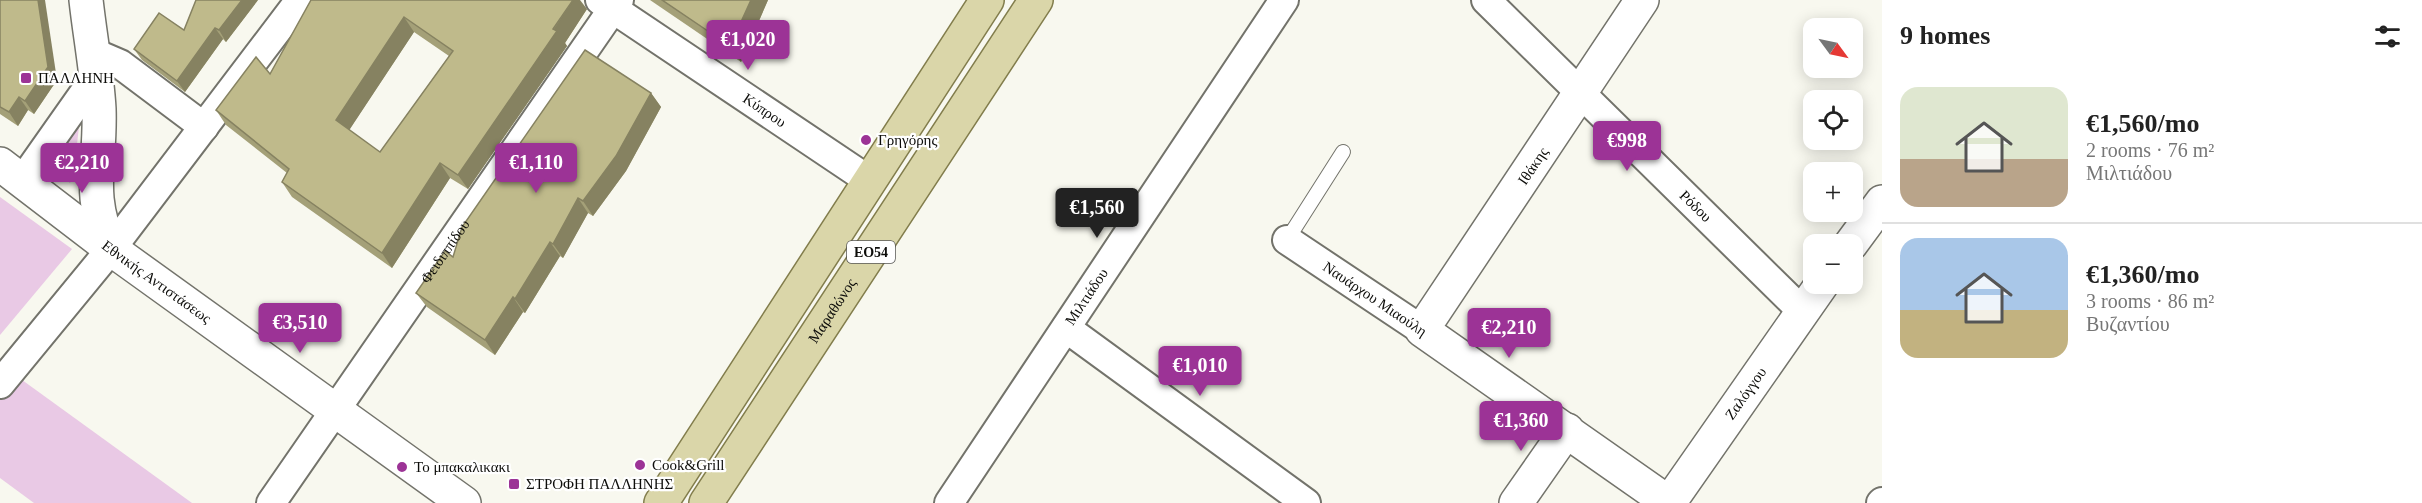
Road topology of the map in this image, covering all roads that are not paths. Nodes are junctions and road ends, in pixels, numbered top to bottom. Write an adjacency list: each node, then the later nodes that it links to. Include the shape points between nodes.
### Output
1 (86, 0): 9 (street)
2 (300, 0): 11 (street)
3 (987, 0): 14 (main road, ΕΟ54)
4 (1036, 0): 29 (main road, Μαραθώνος / ΕΟ54)
5 (1284, 0): 21 (street, Μιλτιάδου)
6 (1486, 0): 10 (street, Ρόδου)
7 (1642, 0): 10 (street, Ιθάκης)
8 (611, 3): 14 (street, Κύπρου); 24 (street, Φειδιππίδου)
9 (94, 64): 11 (street, via 120,64); 13 (street); 18 (street, via 99,130 95,192 101,225)
10 (1581, 94): 20 (street, Ρόδου); 22 (street, Ιθάκης)
11 (204, 127): 18 (street)
12 (1343, 152): 17 (lane)
13 (11, 172): 18 (street, Εθνικής Αντιστάσεως)
14 (870, 181): 28 (main road, ΕΟ54)
15 (1882, 202): 16 (street)
16 (1858, 234)
17 (1287, 240): 22 (street, Ναυάρχου Μιαούλη)
18 (111, 249): 23 (street); 24 (street, Εθνικής Αντιστάσεως)
19 (1815, 294): 20 (street, Ζαλόγγου)
20 (1802, 311): 33 (street, Ζαλόγγου)
21 (1066, 328): 30 (street, Μιλτιάδου); 31 (street)
22 (1422, 330): 25 (street, Ναυάρχου Μιαούλη)
23 (0, 384)
24 (334, 411): 26 (street, Φειδιππίδου); 27 (street, Εθνικής Αντιστάσεως)
25 (1568, 430): 32 (street); 33 (street, Ναυάρχου Μιαούλη)
26 (271, 503)
27 (464, 503)
28 (661, 503)
29 (706, 503)
30 (950, 503)
31 (1306, 503)
32 (1516, 503)
33 (1669, 503)

